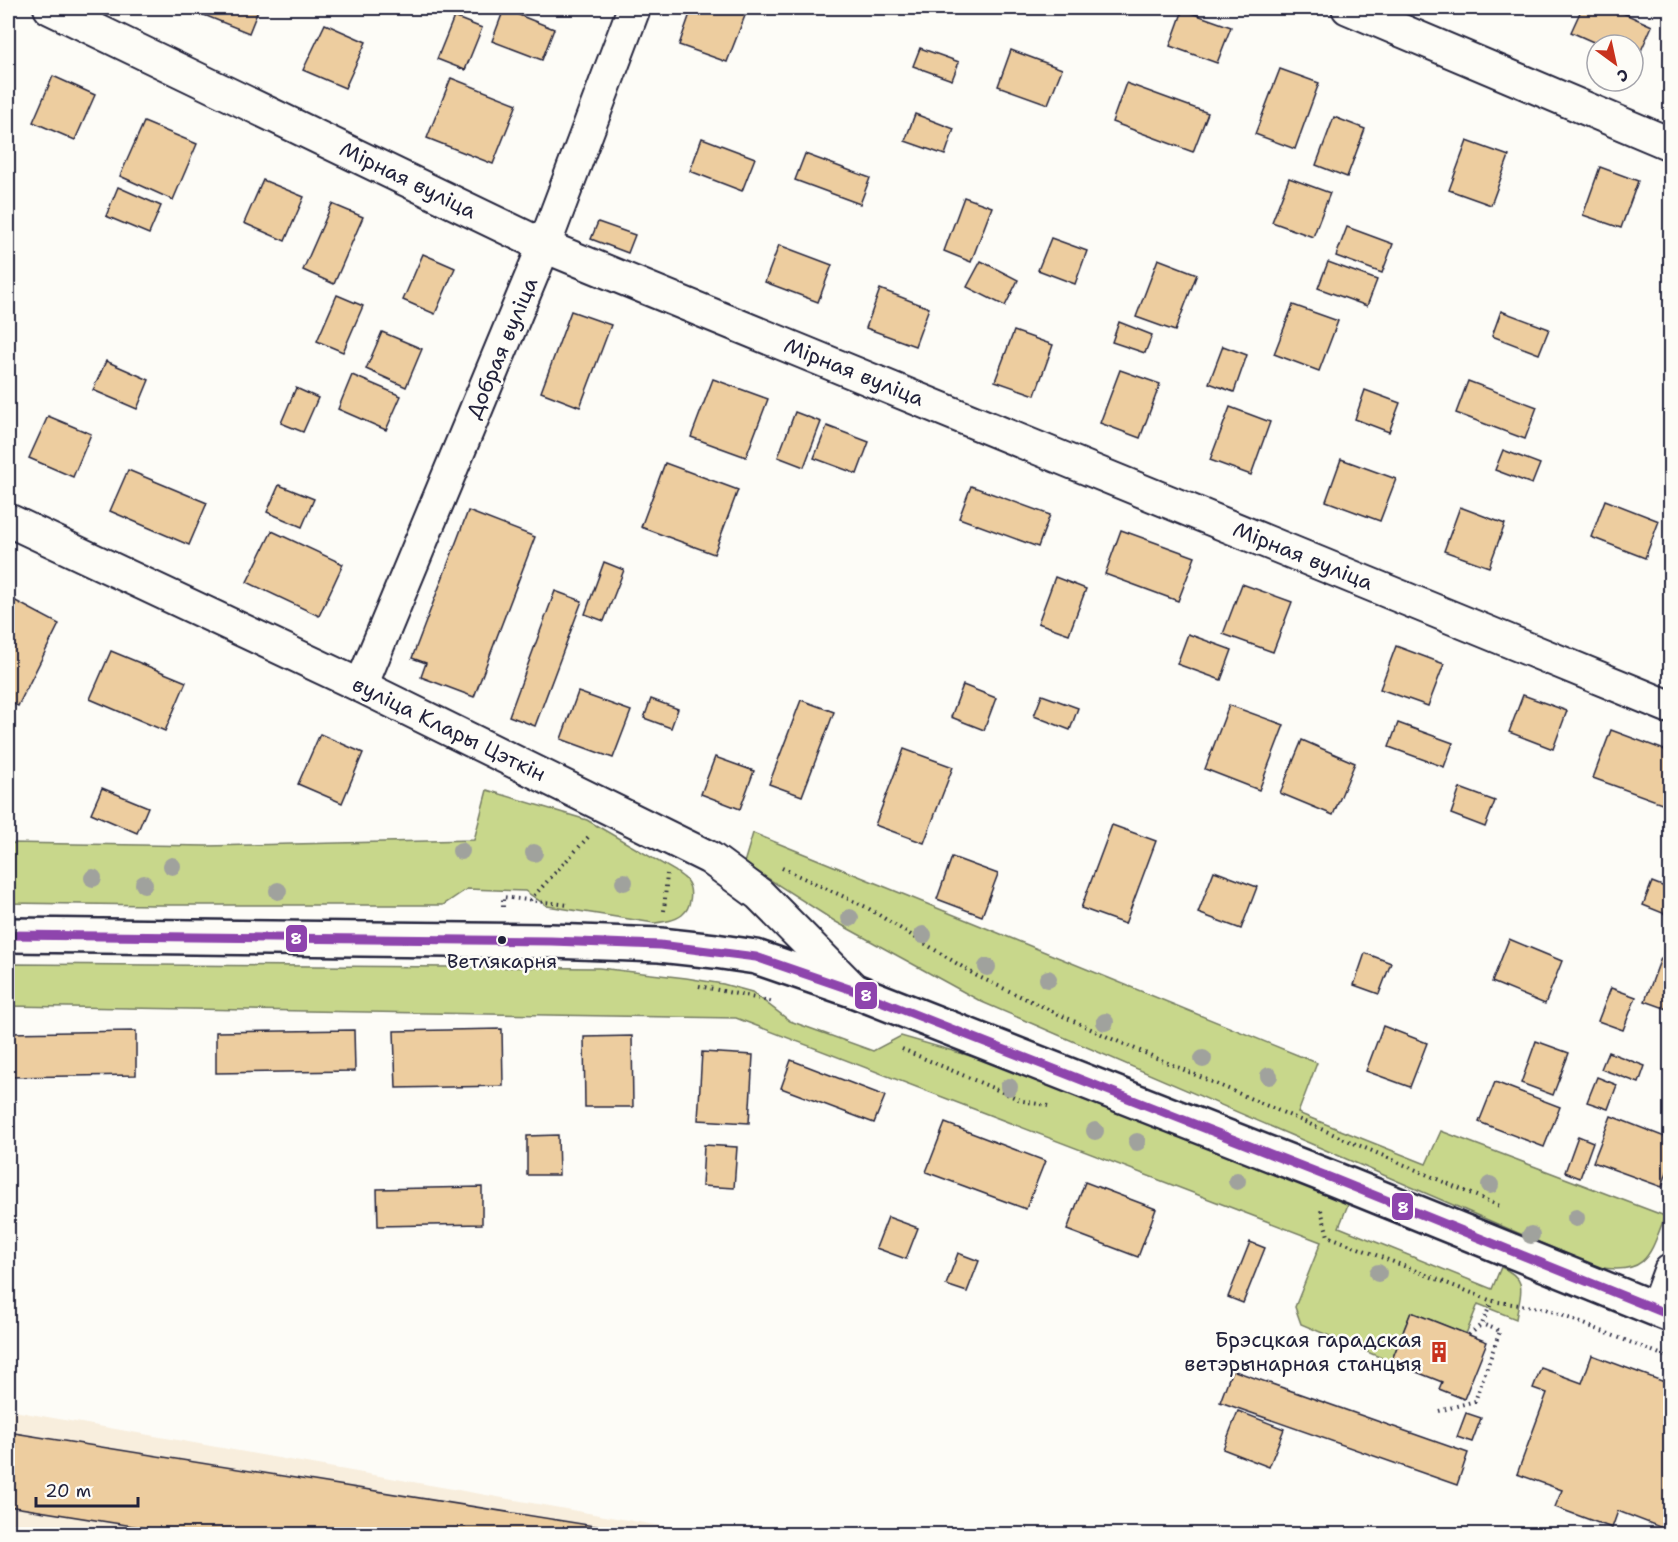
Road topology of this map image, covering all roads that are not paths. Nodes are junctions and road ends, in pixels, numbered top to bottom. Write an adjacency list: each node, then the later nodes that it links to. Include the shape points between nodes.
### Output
1 (50, 8): 5 (street, Мірная вуліца)
2 (634, 8): 5 (street, Добрая вуліца)
3 (1348, 8): 4 (street)
4 (1671, 144)
5 (544, 246): 7 (street, Добрая вуліца); 8 (street, Мірная вуліца)
6 (8, 520): 7 (street, вуліца Клары Цэткін)
7 (362, 686): 10 (street, вуліца Клары Цэткін, via 710,858 759,894)
8 (1671, 706)
9 (8, 935): 10 (street, via 660,945 756,957)
10 (855, 991): 12 (street)
11 (1671, 1271): 12 (street)
12 (1663, 1312)

